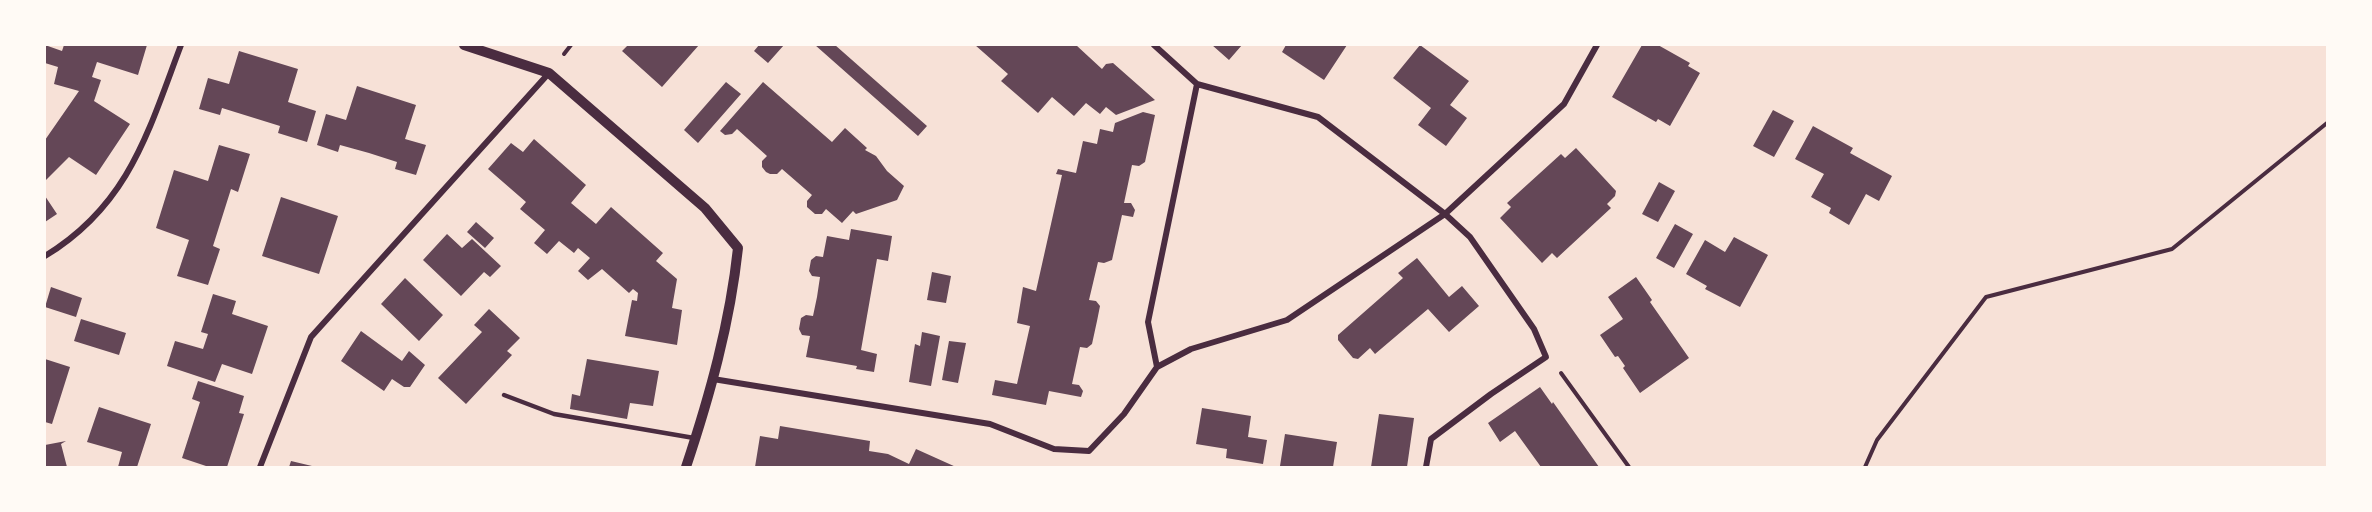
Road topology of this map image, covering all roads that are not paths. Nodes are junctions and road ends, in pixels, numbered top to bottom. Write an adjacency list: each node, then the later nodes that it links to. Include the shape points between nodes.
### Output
1 (181, 45): 8 (street, via 150,128 126,178 71,240)
2 (464, 45): 5 (street)
3 (1154, 45): 6 (street)
4 (1597, 45): 7 (street, via 1564,104)
5 (549, 73): 10 (street, via 705,208 738,248 733,294); 13 (street, via 311,337)
6 (1197, 84): 7 (street, via 1318,117); 9 (street, via 1148,322)
7 (1445, 214): 9 (street, via 1287,320 1191,349); 15 (street, via 1470,237 1534,329 1546,357 1431,439)
8 (45, 256)
9 (1157, 367): 10 (street, via 1124,414 1089,451 1054,449 990,424)
10 (713, 379): 12 (street)
11 (504, 395): 12 (lane, via 554,414)
12 (696, 439): 14 (street)
13 (260, 467)
14 (687, 467)
15 (1426, 467)

